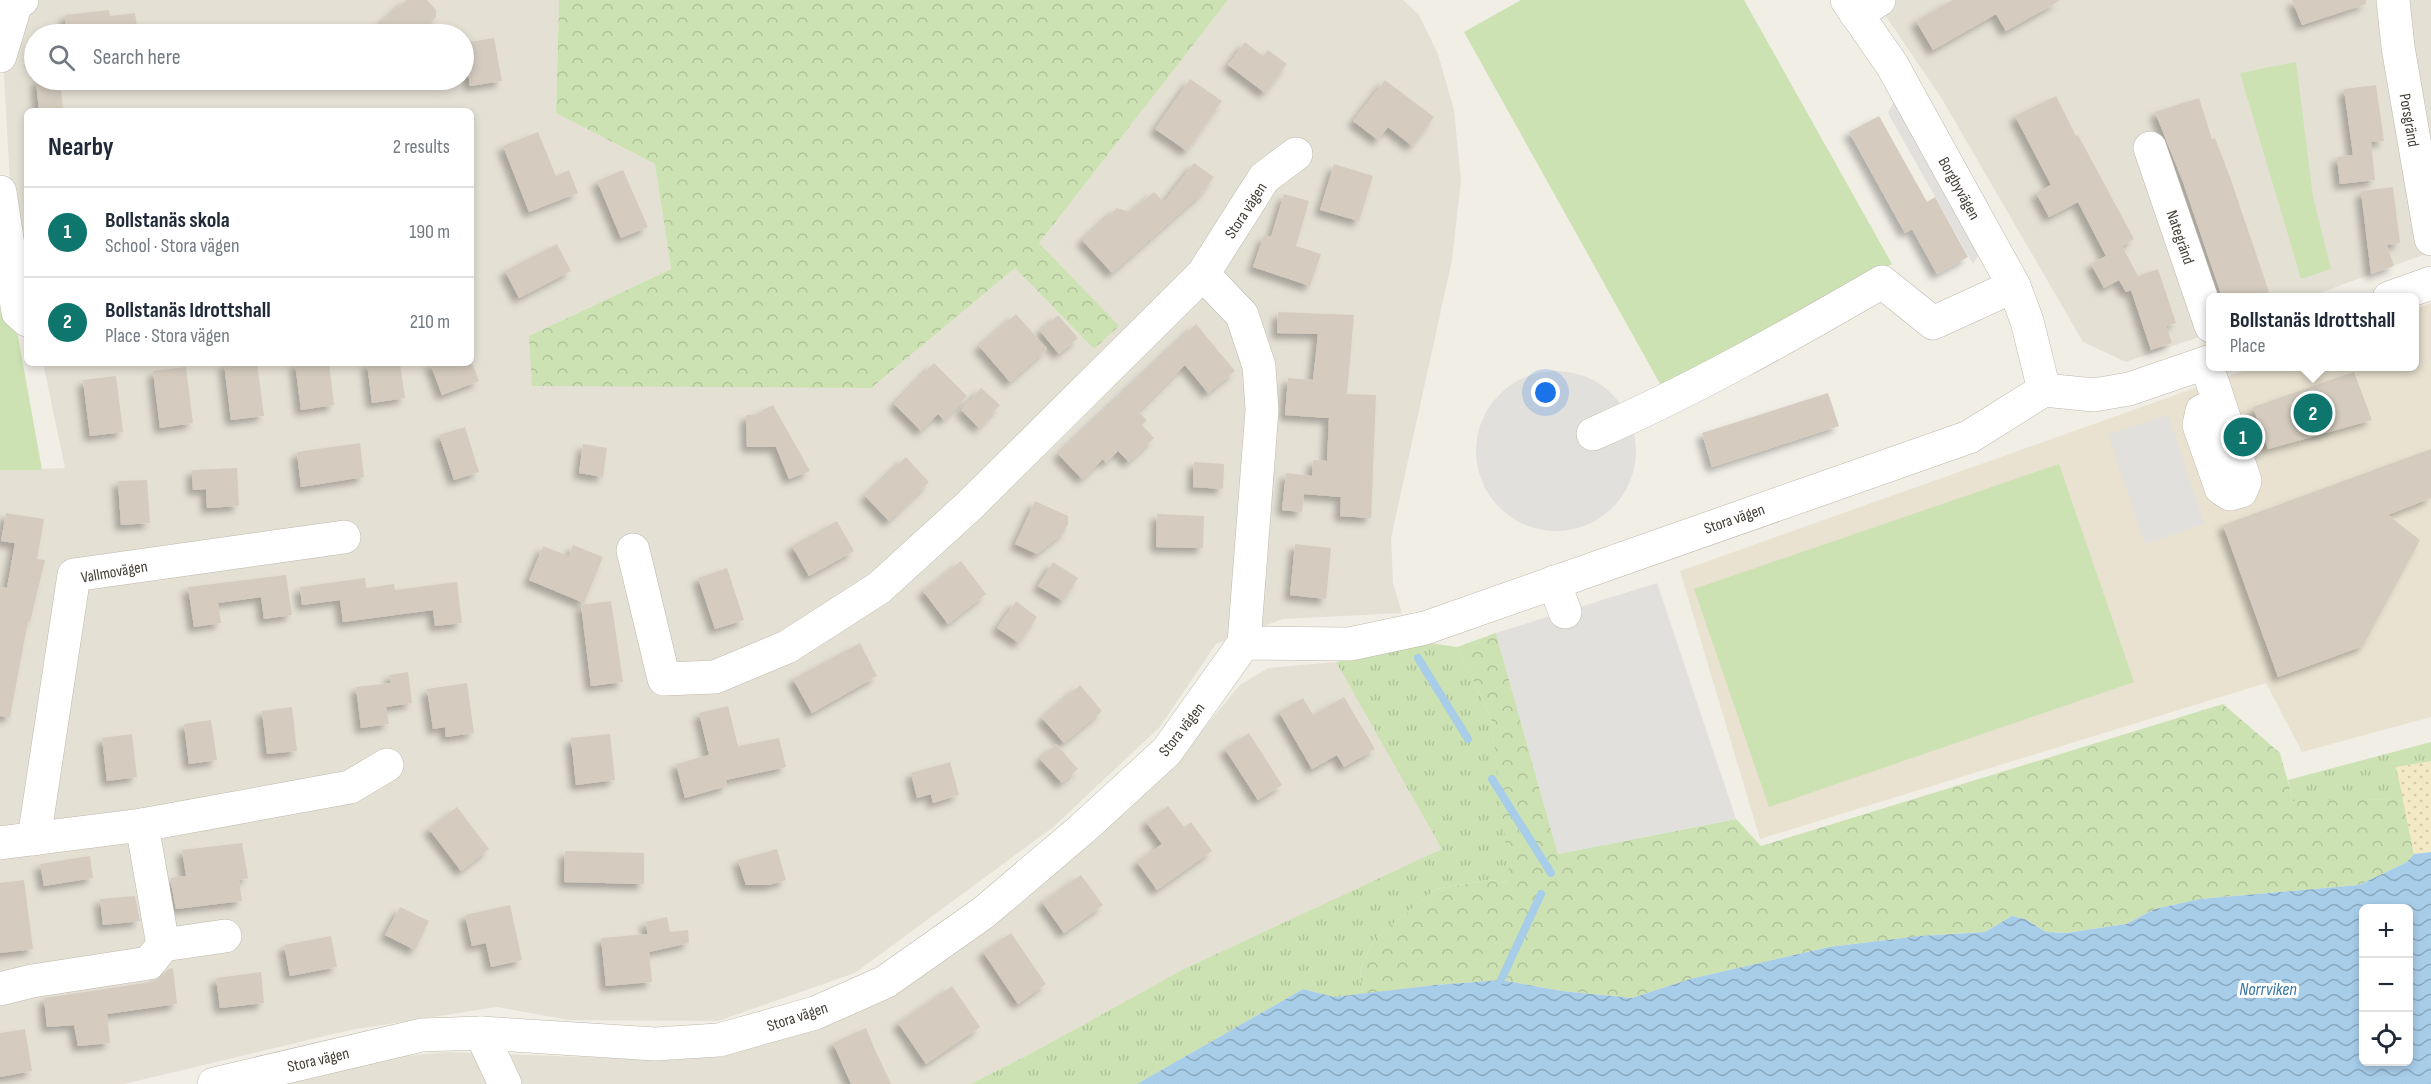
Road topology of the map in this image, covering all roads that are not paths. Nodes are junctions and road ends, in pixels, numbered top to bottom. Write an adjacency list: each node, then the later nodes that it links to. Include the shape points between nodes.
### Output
1 (22, 0): 4 (street, via 16,3)
2 (2393, 0): 8 (street, Porsgränd)
3 (1861, 5): 11 (street, Borgbyvägen)
4 (0, 56)
5 (2150, 148): 13 (street, Nategränd)
6 (1296, 154): 9 (street, Stora vägen, via 1264,178)
7 (0, 192): 14 (street, via 18,312)
8 (2431, 238)
9 (1203, 274): 21 (street, Stora vägen, via 970,505 879,588 787,647 715,677 664,679); 24 (street, via 1242,315 1260,366 1262,410)
10 (2431, 283): 12 (street)
11 (2014, 286): 17 (street, Borgbyvägen); 19 (street, via 1933,323 1882,282 1664,403)
12 (2401, 293)
13 (2206, 311)
14 (24, 317)
15 (2206, 363): 17 (street, via 2129,389 2094,395)
16 (2211, 371): 18 (street)
17 (2044, 390): 22 (street, Stora vägen, via 1969,436)
18 (2218, 404)
19 (1593, 434)
20 (345, 537): 27 (street, Vallmovägen, via 74,575)
21 (633, 550)
22 (1554, 582): 23 (street); 24 (street, Stora vägen, via 1425,628 1350,644)
23 (1565, 612)
24 (1244, 643): 32 (street, Stora vägen, via 1167,751 983,913 885,982 815,1013 719,1040 655,1044)
25 (387, 765): 26 (street, via 350,787)
26 (142, 825): 27 (street); 30 (street)
27 (34, 839): 28 (street)
28 (0, 843)
29 (225, 936): 30 (street)
30 (163, 945): 31 (street, via 149,963)
31 (0, 989)
32 (481, 1033): 33 (street, Stora vägen, via 422,1035); 34 (street)
33 (214, 1084)
34 (505, 1084)

